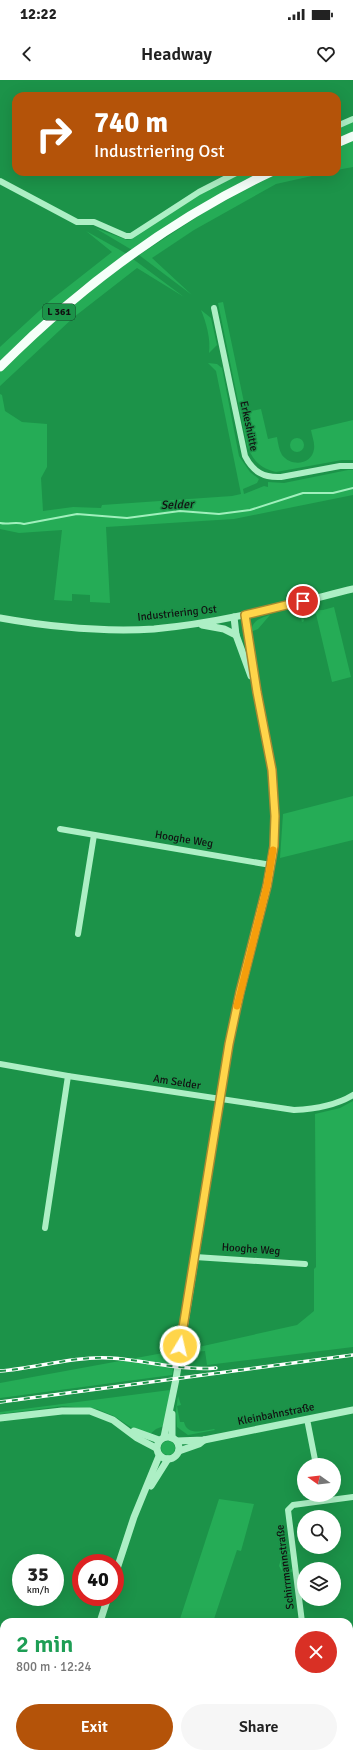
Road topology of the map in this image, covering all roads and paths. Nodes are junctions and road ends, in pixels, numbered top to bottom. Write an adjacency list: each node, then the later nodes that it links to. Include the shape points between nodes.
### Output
1 (353, 119): 2 (street)
2 (341, 124)
3 (353, 136): 4 (main road)
4 (341, 140)
5 (230, 176): 7 (street, via 200,192 131,236 122,235 94,222 77,222)
6 (263, 176): 9 (main road, L 361, via 224,196 122,262 40,328)
7 (0, 181)
8 (214, 308): 10 (street, Erkeshütte, via 245,456 252,468 272,477 281,477)
9 (0, 367)
10 (353, 466)
11 (353, 589): 12 (street, Industriering Ost)
12 (245, 615): 13 (street, Industriering Ost); 17 (street)
13 (234, 617): 15 (street, Industriering Ost); 16 (street)
14 (0, 618): 15 (street, Industriering Ost, via 105,629 153,629)
15 (196, 624): 16 (street, via 224,629)
16 (236, 635): 17 (street)
17 (257, 692): 20 (street, via 273,776 275,816)
18 (60, 829): 19 (street, Hooghe Weg)
19 (94, 835): 20 (street, Hooghe Weg); 21 (street)
20 (272, 865): 25 (street, via 235,1015)
21 (78, 934)
22 (0, 1064): 23 (street, Am Selder)
23 (68, 1076): 25 (street, Am Selder); 26 (street)
24 (353, 1095): 25 (street, Am Selder, via 338,1103 307,1110)
25 (220, 1099): 27 (street)
26 (44, 1228)
27 (195, 1257): 28 (street, Hooghe Weg); 33 (street, via 172,1396)
28 (305, 1264)
29 (353, 1410): 31 (street, Kleinbahnstraße)
30 (0, 1418): 32 (street, via 62,1410 83,1410 103,1414)
31 (307, 1419): 34 (street, Kleinbahnstraße); 37 (street)
32 (119, 1424): 33 (street, Kleinbahnstraße, via 139,1434); 36 (street)
33 (168, 1439): 34 (street, Kleinbahnstraße); 35 (street); 36 (street)
34 (204, 1440): 35 (street, Kleinbahnstraße, via 200,1444)
35 (178, 1451): 38 (street, via 174,1457)
36 (158, 1452): 38 (street); 41 (street)
37 (315, 1458)
38 (168, 1459): 41 (street)
39 (341, 1497): 40 (street)
40 (353, 1497)
41 (142, 1499): 43 (street)
42 (305, 1502): 46 (street, Schirrmannstraße, via 293,1505 288,1510)
43 (122, 1554)
44 (105, 1606): 45 (street)
45 (101, 1618)
46 (302, 1618)

